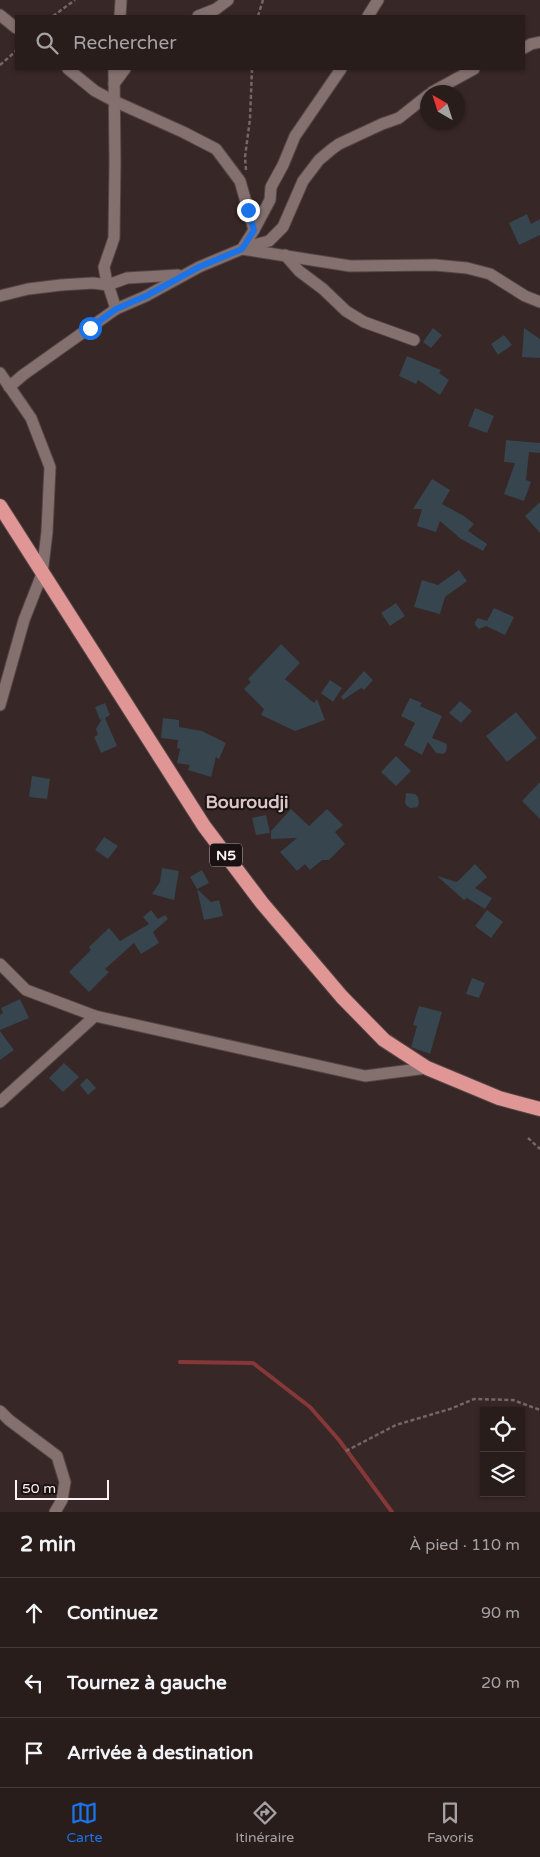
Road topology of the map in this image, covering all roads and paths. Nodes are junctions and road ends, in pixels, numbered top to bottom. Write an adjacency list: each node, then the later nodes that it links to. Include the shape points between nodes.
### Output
1 (75, 0): 7 (path)
2 (121, 0): 8 (street)
3 (228, 0): 9 (street, via 216,10)
4 (263, 0): 10 (path)
5 (378, 0): 11 (street)
6 (0, 15): 12 (street)
7 (54, 15)
8 (120, 15)
9 (201, 15)
10 (258, 15)
11 (369, 15)
12 (15, 27)
13 (540, 42): 14 (street)
14 (525, 47)
15 (15, 52): 16 (path)
16 (0, 65)
17 (69, 70): 25 (street, via 95,91)
18 (114, 70): 23 (street)
19 (124, 70): 23 (street)
20 (252, 70): 27 (path, via 245,157 247,174)
21 (340, 70): 28 (street, via 295,136 271,187 270,200)
22 (472, 70): 24 (street)
23 (113, 85): 25 (street)
24 (445, 85)
25 (114, 101): 27 (street, via 216,149); 32 (street, via 114,238 104,267)
26 (420, 101): 29 (street, via 399,118 338,144 303,181 283,227 269,241)
27 (240, 181): 28 (street)
28 (254, 230): 29 (street)
29 (242, 249): 30 (street); 31 (street)
30 (285, 255): 34 (street, via 350,266 467,268 490,274); 36 (street, via 346,311 364,322)
31 (186, 274): 32 (street, via 128,278); 35 (street)
32 (108, 285): 33 (street, via 61,285); 35 (street)
33 (0, 296)
34 (540, 302)
35 (116, 309): 38 (street)
36 (414, 340)
37 (0, 373): 38 (street)
38 (9, 387): 40 (street, via 31,418 50,467)
39 (0, 506): 40 (highway, N5)
40 (42, 574): 41 (street, via 24,620); 44 (highway, N5, via 204,826 262,904 342,997 384,1040)
41 (0, 705)
42 (0, 964): 43 (street, via 26,990)
43 (95, 1016): 44 (street, via 364,1076); 45 (street)
44 (427, 1068): 46 (highway, N5, via 499,1098)
45 (0, 1102)
46 (540, 1109)
47 (528, 1138): 48 (path)
48 (540, 1150)
49 (540, 1410): 51 (path, via 513,1400 474,1400 396,1425)
50 (0, 1411): 52 (street, via 57,1456 65,1482 62,1500)
51 (346, 1451)
52 (55, 1512)

